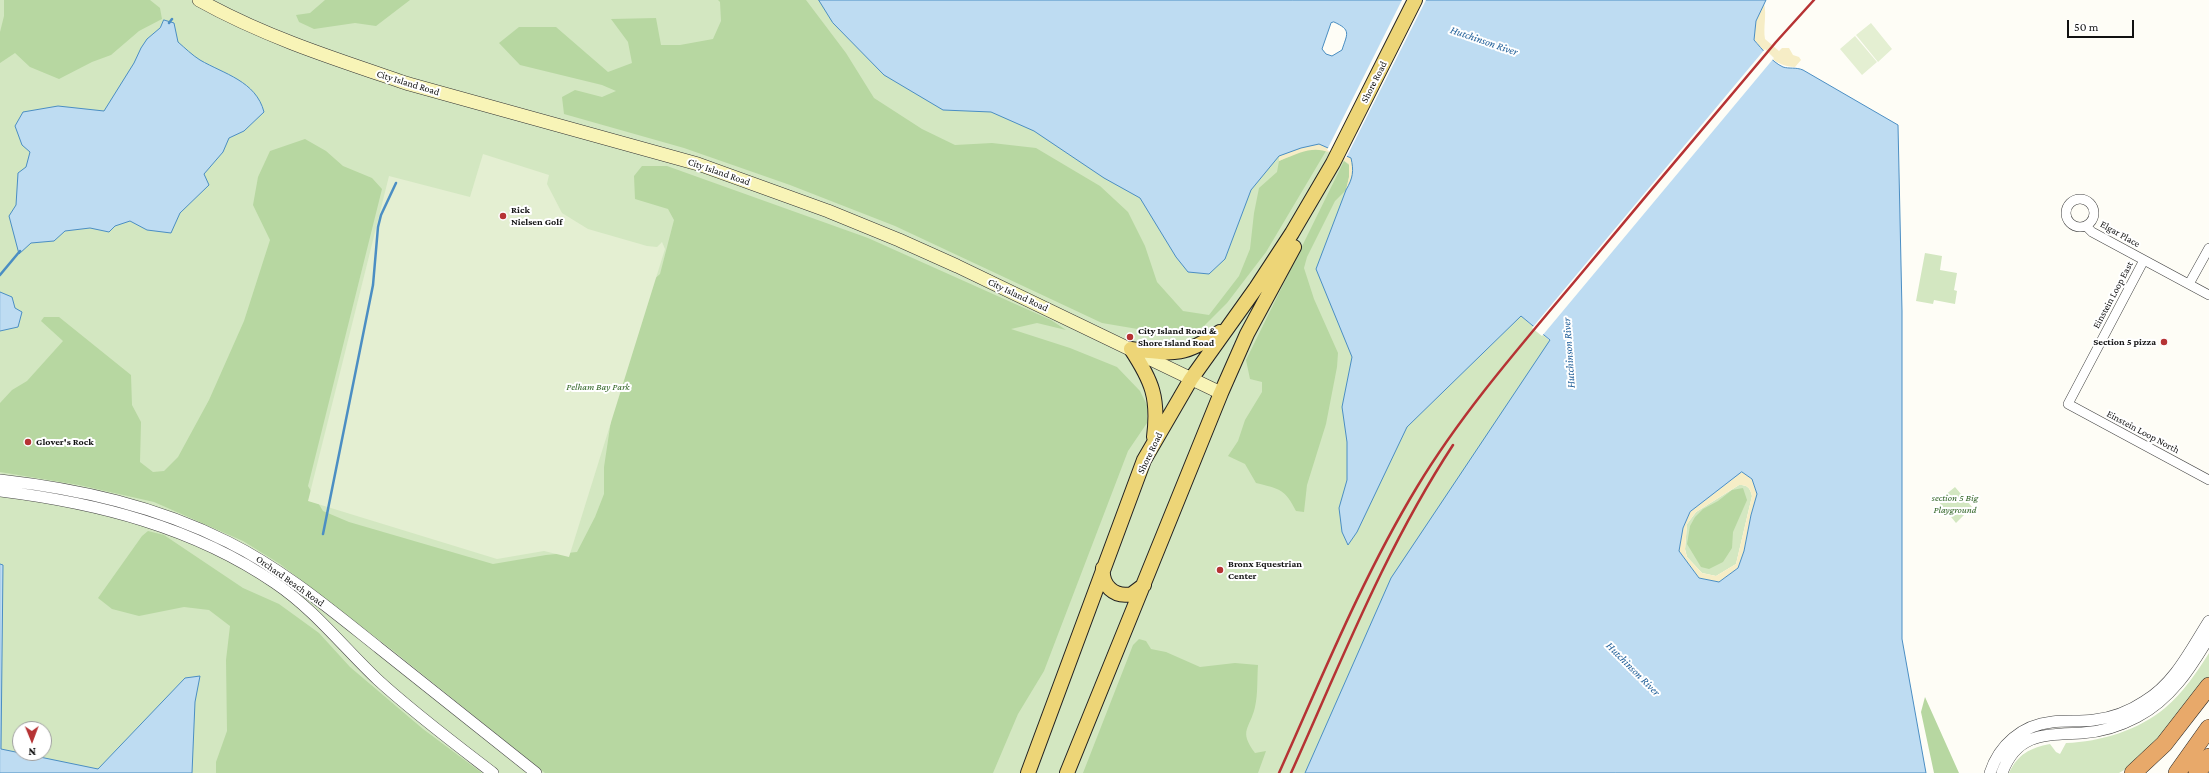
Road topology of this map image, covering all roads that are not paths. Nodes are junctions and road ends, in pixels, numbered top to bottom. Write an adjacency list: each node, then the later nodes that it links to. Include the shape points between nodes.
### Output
1 (199, 0): 10 (main road, City Island Road, via 274,36 382,75 698,164 828,211 942,259)
2 (1416, 0): 3 (main road, Shore Road)
3 (1333, 163): 9 (main road, Shore Road, via 1275,261); 12 (main road, Shore Road, via 1316,206 1247,334)
4 (2086, 226): 6 (street, Elgar Place, via 2092,232)
5 (2209, 248): 7 (street)
6 (2144, 260): 7 (street, Elgar Place); 13 (street, Einstein Loop East)
7 (2189, 284): 8 (street, Elgar Place)
8 (2209, 295)
9 (1227, 328): 10 (main road, via 1190,351 1163,353); 11 (main road, Shore Road)
10 (1131, 350): 11 (main road, City Island Road); 14 (main road, via 1153,387 1156,414)
11 (1190, 379): 12 (main road, City Island Road); 14 (main road, Shore Road)
12 (1221, 393): 19 (main road, Shore Road)
13 (2068, 404): 16 (street, Einstein Loop North)
14 (1153, 443): 18 (main road, Shore Road)
15 (0, 480): 26 (street, Orchard Beach Road, via 70,490 123,502 177,519 244,550 308,592)
16 (2209, 480)
17 (0, 491): 25 (street, Orchard Beach Road, via 70,502 136,517 189,536 240,561 304,604 380,682)
18 (1103, 567): 19 (main road, via 1105,584 1119,594 1135,593); 27 (main road, Shore Road)
19 (1145, 583): 28 (main road, Shore Road)
20 (2209, 621): 29 (street, via 2172,676 2149,698 2129,710 2103,718 2046,722 2028,728 2002,748)
21 (2209, 637): 30 (street, via 2175,687 2144,713 2105,729 2082,733 2051,733 2031,739 2015,751)
22 (2209, 686): 31 (highway, via 2164,744)
23 (2209, 728): 32 (highway)
24 (2209, 757): 33 (highway)
25 (493, 773)
26 (536, 773)
27 (1028, 773)
28 (1067, 773)
29 (1990, 773)
30 (2002, 773)
31 (2133, 773)
32 (2177, 773)
33 (2197, 773)

